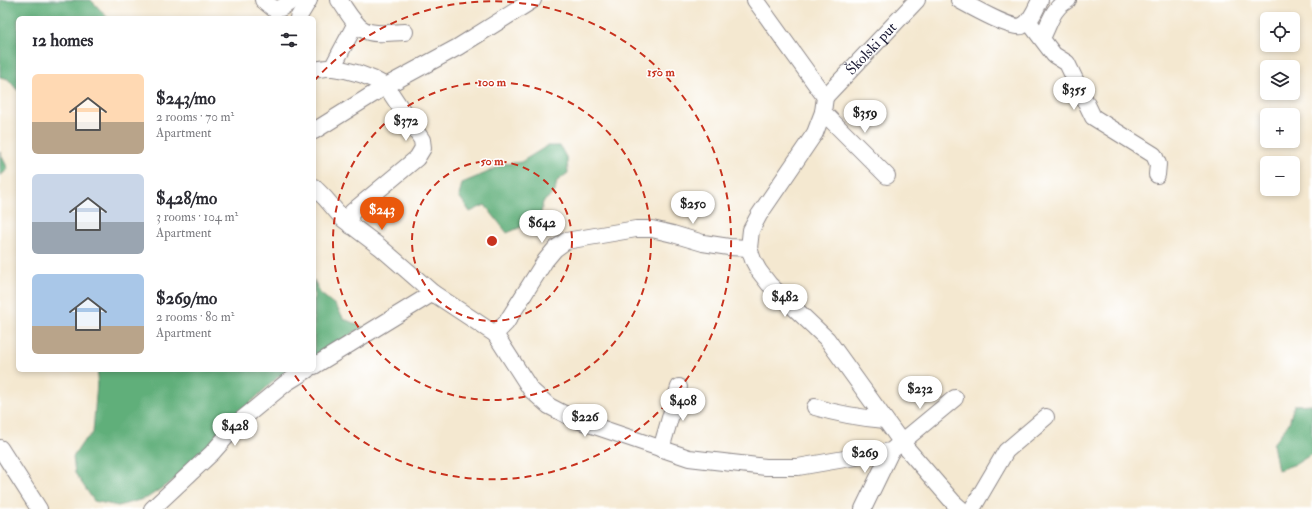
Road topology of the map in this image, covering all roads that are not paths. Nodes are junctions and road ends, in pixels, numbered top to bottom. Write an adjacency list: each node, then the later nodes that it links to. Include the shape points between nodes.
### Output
1 (293, 0): 10 (street, via 281,8)
2 (309, 0): 11 (street)
3 (339, 0): 13 (street)
4 (533, 0): 18 (street, via 458,47)
5 (755, 0): 19 (street)
6 (917, 0): 19 (street, Školski put)
7 (959, 0): 12 (street, via 1011,25 1022,26)
8 (1040, 0): 12 (street)
9 (1068, 0): 15 (street, via 1060,4 1052,14)
10 (272, 9)
11 (299, 16)
12 (1029, 22): 15 (street)
13 (356, 23): 14 (street, via 364,30 374,33); 16 (street)
14 (405, 32)
15 (1042, 38): 21 (street, via 1054,55 1067,63 1093,117 1154,155 1158,164)
16 (332, 68): 17 (street); 18 (street, via 353,72)
17 (316, 70)
18 (386, 86): 20 (street); 24 (street, via 422,140 423,148 417,158 354,209 350,217)
19 (824, 105): 22 (street); 25 (street, via 815,133 751,230)
20 (316, 130)
21 (1157, 175)
22 (887, 176)
23 (316, 189): 24 (street)
24 (351, 226): 26 (street, via 380,247)
25 (749, 248): 27 (street, via 729,248 703,243 652,229 566,241 545,261 506,323); 34 (street, via 756,265 769,284 826,339)
26 (433, 293): 27 (street); 28 (street)
27 (495, 334): 37 (street, via 531,390 549,406 574,419)
28 (316, 365)
29 (304, 372): 39 (street, via 286,383 241,420 212,453)
30 (678, 388): 37 (street)
31 (955, 398): 35 (street)
32 (815, 407): 34 (street, via 833,413)
33 (1046, 417): 42 (street, via 1006,451)
34 (885, 420): 35 (street)
35 (896, 447): 37 (street, via 798,467 689,458); 40 (street); 41 (street)
36 (0, 448): 38 (street)
37 (661, 449)
38 (39, 509)
39 (152, 509)
40 (863, 509)
41 (961, 509)
42 (972, 509)

